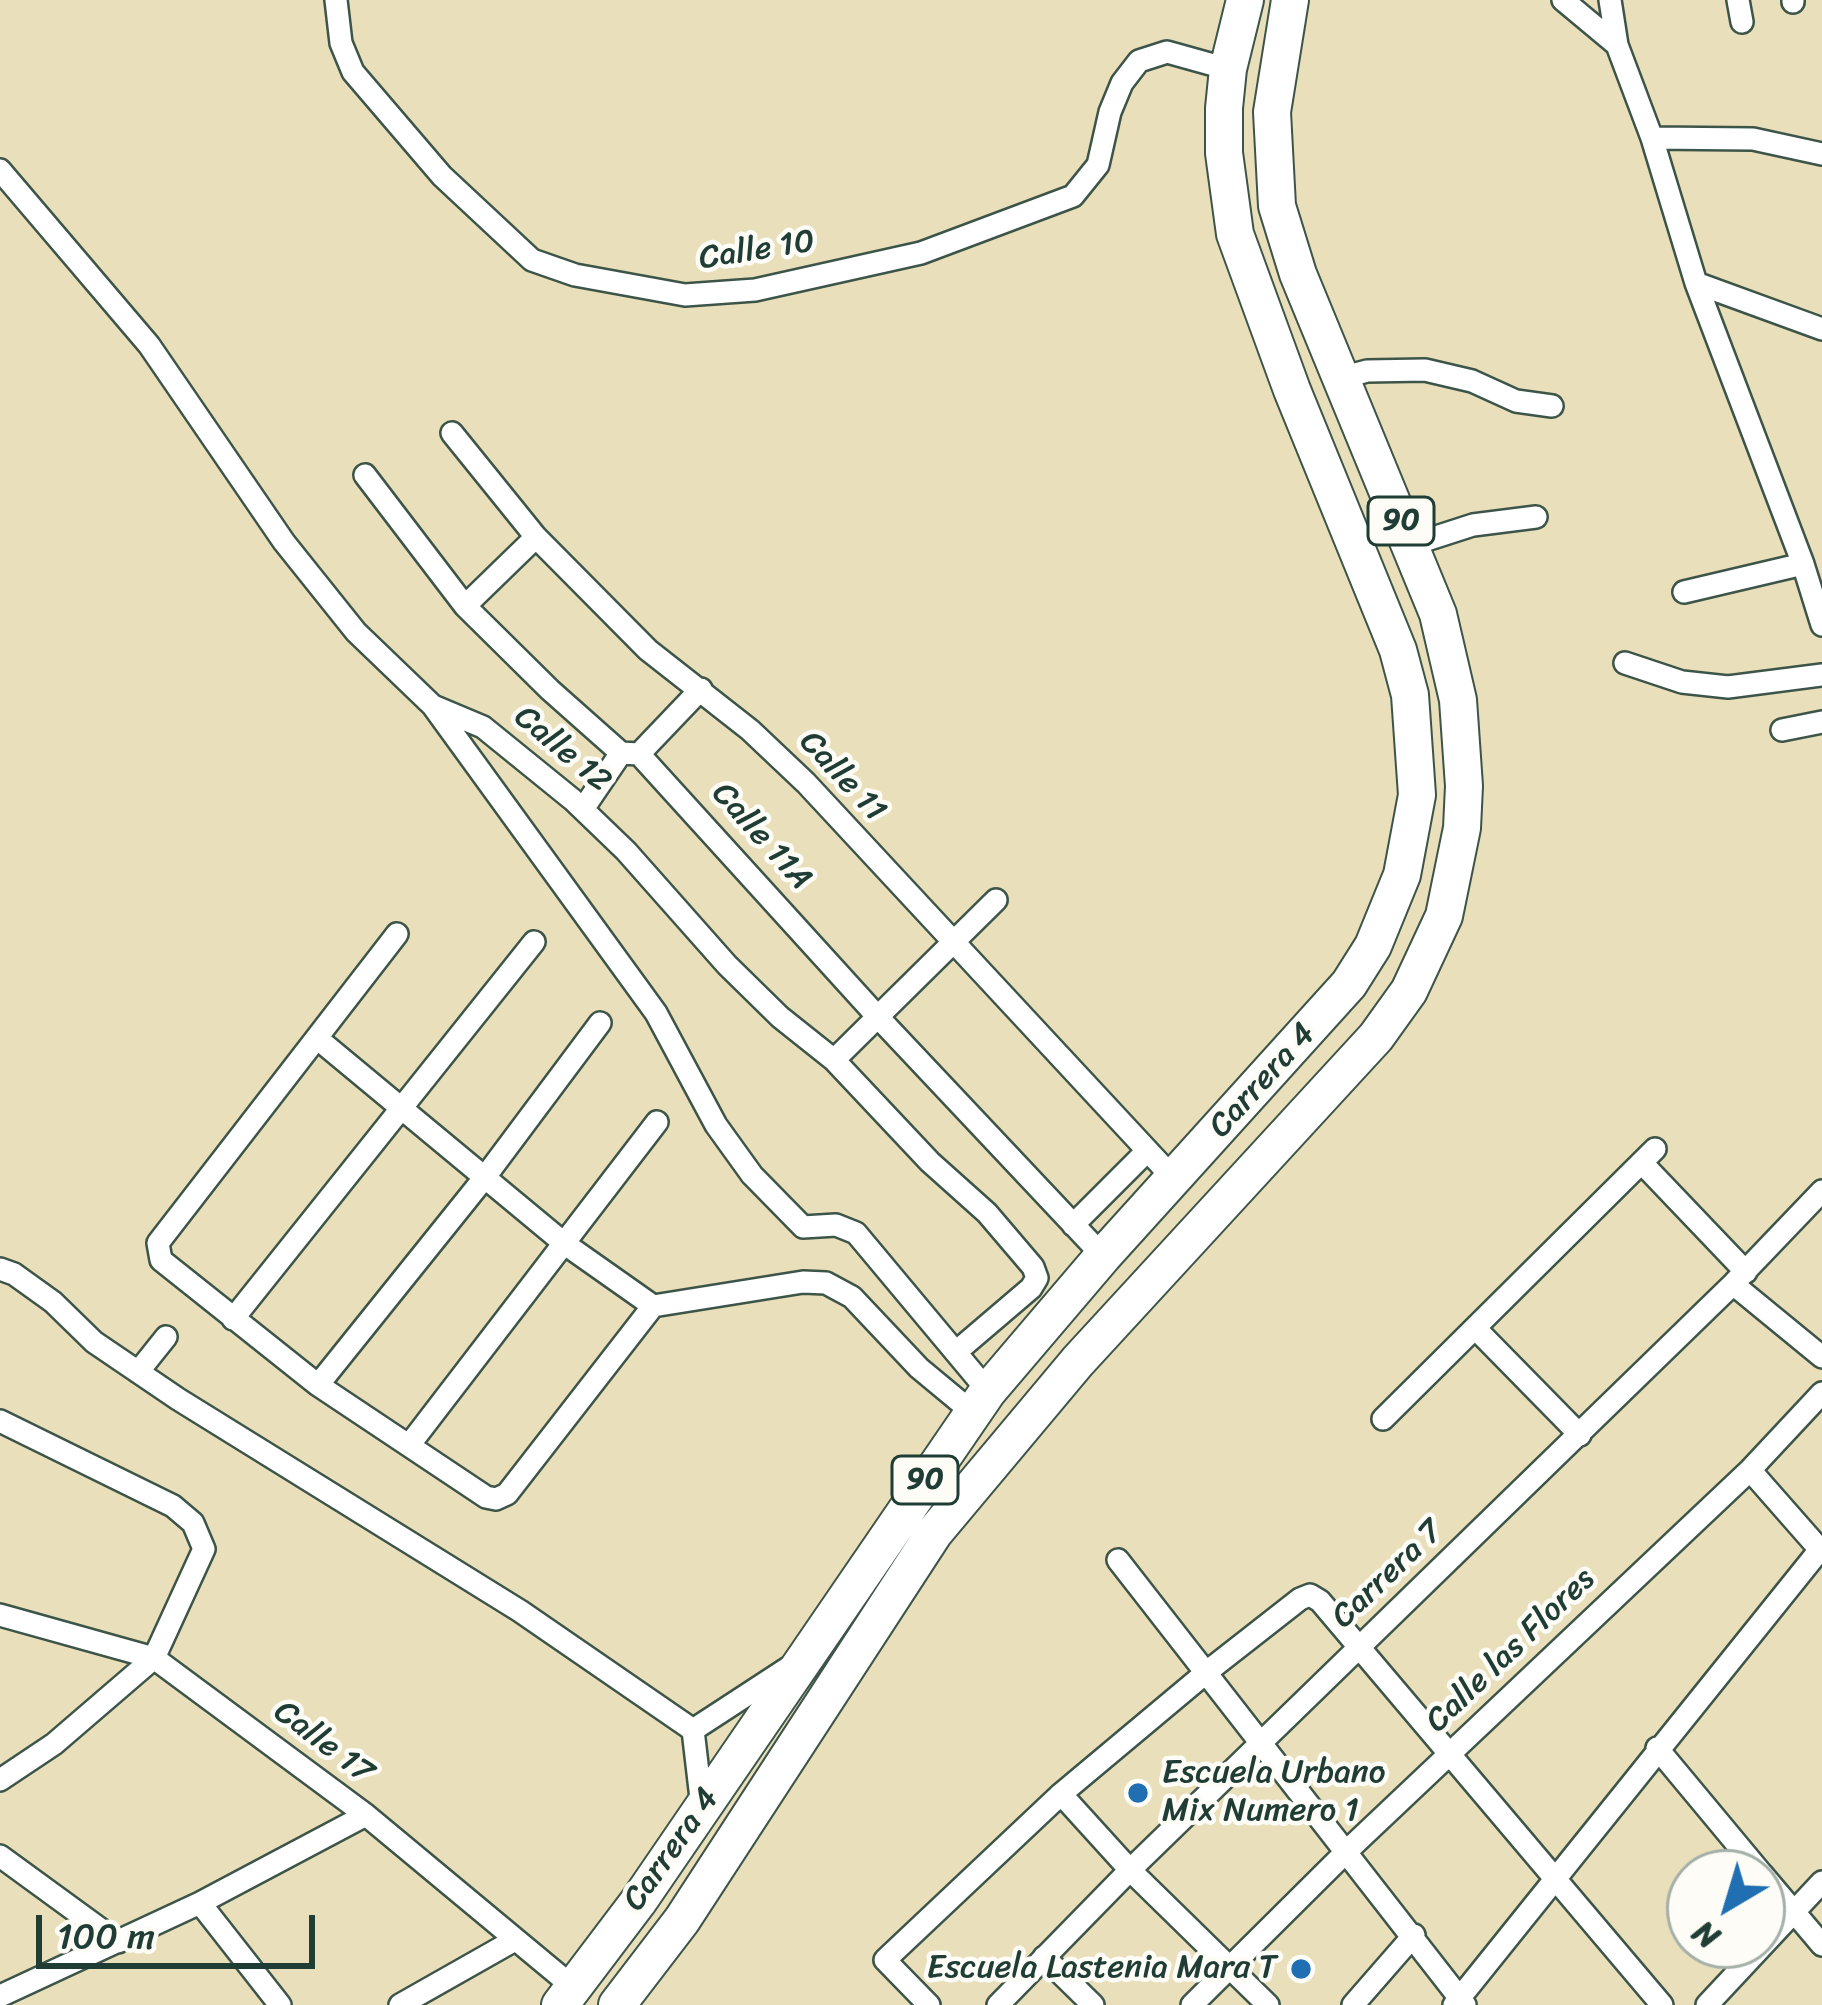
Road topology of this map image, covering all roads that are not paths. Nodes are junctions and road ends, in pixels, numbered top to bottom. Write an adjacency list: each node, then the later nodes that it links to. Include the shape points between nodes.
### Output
1 (336, 0): 7 (street, Calle 10, via 353,72 442,176 532,260 685,295 755,290 920,253 1072,196 1098,165 1116,98 1138,61 1167,52)
2 (1245, 0): 7 (highway, Carrera 4 / 90)
3 (1290, 0): 13 (highway, Carrera 4 / 90, via 1272,112 1277,206)
4 (1563, 0): 6 (street)
5 (1610, 0): 6 (street)
6 (1617, 45): 8 (street)
7 (1228, 68): 41 (highway, Carrera 4 / 90, via 1224,153 1235,234 1398,650 1416,742 1412,835 1388,915 1348,984)
8 (1652, 138): 9 (street, via 1753,139); 11 (street)
9 (1822, 154)
10 (0, 170): 28 (street, Calle 12, via 148,345 356,632)
11 (1696, 283): 12 (street); 20 (street)
12 (1822, 329)
13 (1341, 378): 14 (street, via 1425,370); 19 (highway, Carrera 4 / 90)
14 (1552, 406)
15 (452, 433): 18 (street, Calle 11)
16 (365, 476): 23 (street, Calle 11A)
17 (1536, 517): 19 (street)
18 (536, 537): 23 (street); 27 (street, Calle 11, via 648,650)
19 (1411, 545): 43 (highway, Carrera 4 / 90, via 1458,700 1464,786 1456,872 1409,991)
20 (1803, 564): 21 (street); 22 (street)
21 (1684, 592)
22 (1817, 595): 24 (street)
23 (466, 606): 31 (street, Calle 11A, via 550,690)
24 (1822, 625)
25 (1625, 663): 26 (street, via 1728,687)
26 (1822, 676)
27 (701, 689): 31 (street); 35 (street, Calle 11, via 806,782)
28 (433, 706): 32 (street, Calle 12, via 498,737); 58 (street, via 656,1013 752,1175 802,1227 856,1233)
29 (1822, 722): 30 (street)
30 (1782, 730)
31 (630, 754): 32 (street); 37 (street, Calle 11A)
32 (583, 809): 40 (street, Calle 12, via 727,965)
33 (996, 900): 35 (street)
34 (397, 934): 39 (street)
35 (954, 940): 37 (street); 45 (street, Calle 11)
36 (534, 942): 42 (street)
37 (877, 1016): 40 (street); 49 (street, Calle 11A)
38 (600, 1023): 46 (street)
39 (318, 1039): 42 (street); 55 (street, via 158,1243 161,1260)
40 (834, 1060): 58 (street, Calle 12, via 1033,1267 1031,1288)
41 (1271, 1073): 43 (highway); 47 (highway, Carrera 4 / 90)
42 (401, 1108): 46 (street); 55 (street)
43 (1310, 1109): 104 (highway, Carrera 4 / 90, via 963,1494 682,1920)
44 (657, 1122): 50 (street)
45 (1148, 1151): 47 (street, Calle 11); 49 (street)
46 (484, 1177): 50 (street); 61 (street)
47 (1174, 1179): 51 (highway, Carrera 4 / 90)
48 (1822, 1191): 53 (street, Carrera 7)
49 (1072, 1225): 51 (street, Calle 11A)
50 (565, 1244): 54 (street); 67 (street)
51 (1102, 1256): 63 (highway, Carrera 4 / 90)
52 (0, 1269): 60 (street)
53 (1740, 1278): 56 (street, via 1648,1156); 59 (street); 66 (street, Carrera 7)
54 (653, 1306): 63 (street, via 826,1283); 67 (street, via 507,1494 486,1497)
55 (233, 1319): 61 (street)
56 (1476, 1329): 64 (street); 66 (street)
57 (166, 1337): 60 (street)
58 (956, 1352): 63 (street)
59 (1822, 1357)
60 (138, 1372): 76 (street, via 520,1611)
61 (318, 1385): 67 (street)
62 (1822, 1393): 68 (street, Calle las Flores)
63 (975, 1408): 73 (highway, Carrera 4 / 90)
64 (1383, 1419)
65 (0, 1421): 74 (street, via 193,1523 204,1549)
66 (1580, 1435): 72 (street, Carrera 7)
67 (410, 1444)
68 (1750, 1470): 69 (street); 79 (street, Calle las Flores)
69 (1821, 1549): 78 (street)
70 (1118, 1560): 75 (street)
71 (0, 1615): 74 (street, Calle 17)
72 (1359, 1649): 75 (street, via 1310,1595); 77 (street, Carrera 7); 79 (street)
73 (804, 1657): 76 (street); 82 (highway, Carrera 4 / 90)
74 (154, 1658): 80 (street); 83 (street, Calle 17)
75 (1208, 1671): 77 (street); 81 (street)
76 (693, 1730): 82 (street)
77 (1263, 1743): 85 (street); 87 (street, Carrera 7)
78 (1658, 1748): 84 (street); 88 (street)
79 (1449, 1756): 85 (street, Calle las Flores); 88 (street)
80 (0, 1780)
81 (1061, 1794): 87 (street); 105 (street, via 885,1960)
82 (702, 1808): 100 (highway, Carrera 4 / 90)
83 (366, 1815): 91 (street); 94 (street, Calle 17)
84 (1742, 1849)
85 (1348, 1850): 93 (street); 98 (street, Calle las Flores)
86 (0, 1856): 95 (street)
87 (1130, 1870): 97 (street, Carrera 7); 98 (street)
88 (1554, 1878): 101 (street); 111 (street)
89 (1822, 1882): 92 (street)
90 (1786, 1902): 92 (street)
91 (200, 1903): 95 (street); 102 (street)
92 (1794, 1912): 96 (street); 112 (street)
93 (1414, 1935): 101 (street); 110 (street)
94 (513, 1941): 100 (street, Calle 17); 103 (street)
95 (118, 1942): 99 (street)
96 (1822, 1945)
97 (1044, 1957): 106 (street, Carrera 7); 107 (street)
98 (1227, 1969): 108 (street, Calle las Flores); 109 (street)
99 (0, 1996)
100 (567, 1996)
101 (1460, 2003)
102 (280, 2005)
103 (400, 2005)
104 (617, 2005)
105 (929, 2005)
106 (998, 2005)
107 (1093, 2005)
108 (1192, 2005)
109 (1268, 2005)
110 (1353, 2005)
111 (1662, 2005)
112 (1707, 2005)

